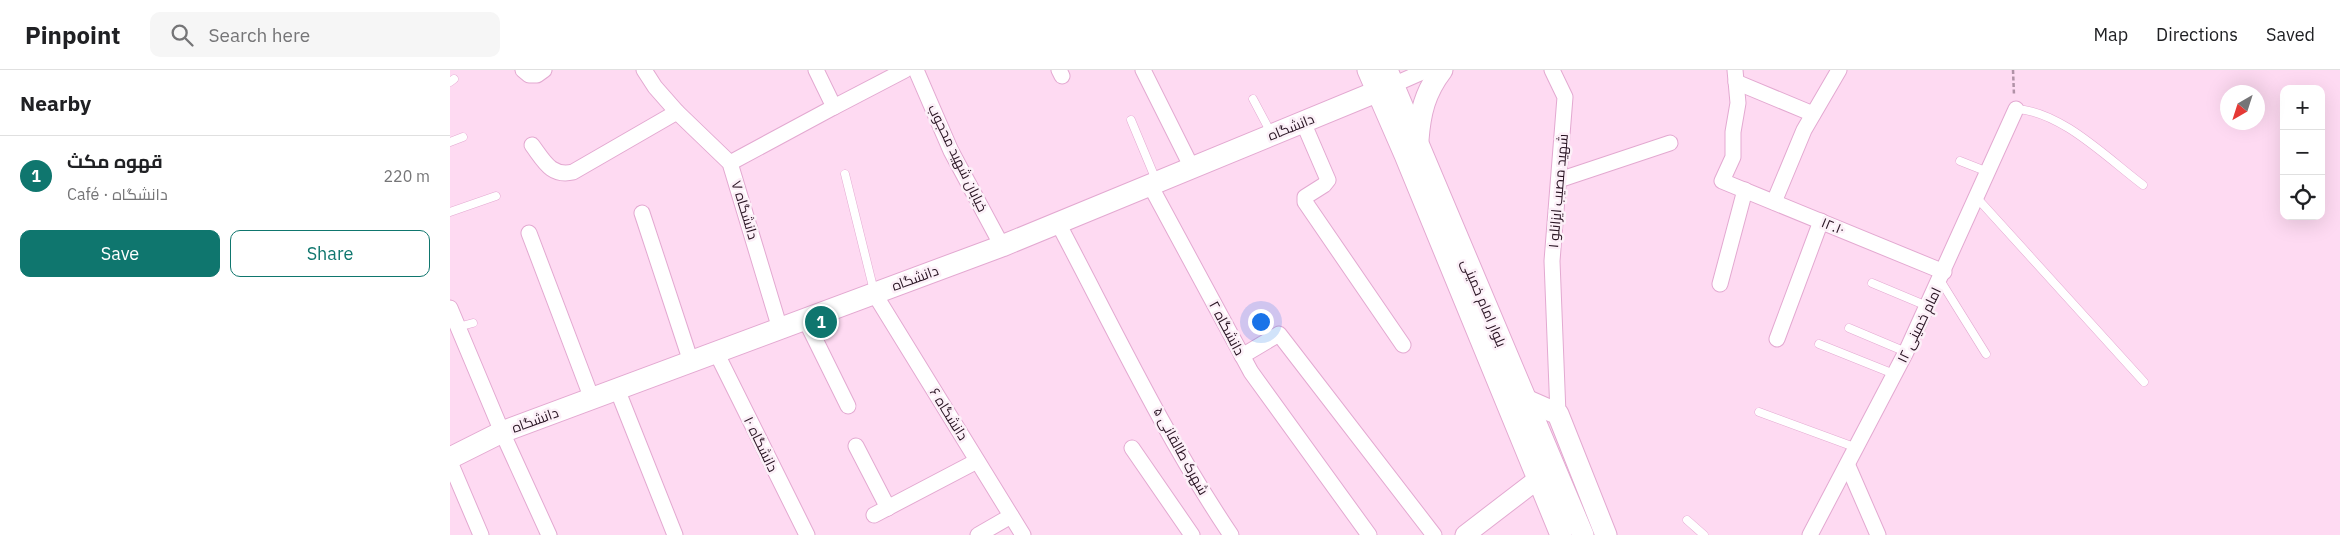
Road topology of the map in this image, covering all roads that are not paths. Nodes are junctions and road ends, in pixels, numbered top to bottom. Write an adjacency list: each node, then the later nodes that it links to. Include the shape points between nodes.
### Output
1 (523, 70): 2 (street, via 529,75)
2 (544, 70)
3 (644, 70): 18 (street, دانشگاه ۷)
4 (816, 70): 16 (street)
5 (905, 70): 16 (street)
6 (916, 70): 45 (street, خیابان شهید محجوب, via 951,151)
7 (1143, 70): 30 (street)
8 (1368, 70): 14 (main road, بلوار امام خمینی)
9 (1427, 70): 14 (street)
10 (1442, 70): 27 (main road, via 1430,86 1419,114)
11 (1552, 70): 33 (street, شهید مصیب ایزانلو ۱, via 1565,97)
12 (1839, 70): 19 (street)
13 (1736, 76): 19 (street); 36 (street, ۱۲.۱۰, via 1738,103 1733,158 1722,181)
14 (1386, 82): 21 (main road, دانشگاه); 27 (main road, بلوار امام خمینی); 80 (main road, بلوار امام خمینی)
15 (1253, 98): 22 (lane)
16 (834, 107): 29 (street)
17 (2016, 109): 31 (street, امام خمینی ۱۲); 35 (lane, via 2032,110 2062,123)
18 (677, 112): 26 (street, via 563,175 550,171); 29 (street, دانشگاه ۷)
19 (1813, 114): 39 (street)
20 (1131, 120): 34 (lane)
21 (1303, 122): 22 (main road, دانشگاه); 57 (street, via 1328,180 1305,197 1305,202)
22 (1272, 135): 30 (main road, دانشگاه)
23 (463, 136): 24 (lane)
24 (450, 142)
25 (1670, 143): 33 (street)
26 (532, 145)
27 (1418, 145): 67 (main road, بلوار امام خمینی)
28 (1960, 161): 31 (lane)
29 (730, 163): 53 (street, دانشگاه ۷)
30 (1192, 168): 34 (main road, دانشگاه)
31 (1988, 172): 38 (street, امام خمینی ۱۲)
32 (846, 174): 49 (lane)
33 (1559, 180): 70 (street, شهید مصیب ایزانلو ۱, via 1552,261)
34 (1154, 183): 43 (main road, دانشگاه); 61 (street, دانشگاه ۲)
35 (2143, 185)
36 (1745, 190): 39 (street, ۱۲.۱۰); 48 (street)
37 (496, 196): 40 (lane)
38 (1976, 198): 46 (street, امام خمینی ۱۲); 64 (lane)
39 (1774, 202): 42 (street, ۱۲.۱۰)
40 (450, 212)
41 (642, 213): 62 (street)
42 (1821, 221): 46 (street, ۱۲.۱۰); 55 (street)
43 (1058, 223): 45 (main road, دانشگاه); 90 (street, شهرک طالقانی ۵, via 1133,365 1209,502)
44 (529, 233): 66 (street)
45 (1002, 246): 49 (main road, دانشگاه)
46 (1942, 276): 50 (street, امام خمینی ۱۲); 60 (lane)
47 (1872, 282): 50 (lane)
48 (1720, 284)
49 (874, 293): 52 (main road, دانشگاه); 76 (street, دانشگاه ۶)
50 (1928, 306): 59 (street, امام خمینی ۱۲)
51 (450, 308): 71 (street, via 465,325)
52 (805, 319): 53 (main road, دانشگاه); 68 (street)
53 (780, 328): 58 (main road, دانشگاه)
54 (1848, 328): 59 (lane)
55 (1777, 339)
56 (1819, 344): 63 (lane)
57 (1403, 345)
58 (716, 352): 62 (main road, دانشگاه); 86 (street, دانشگاه ۱۰)
59 (1906, 352): 63 (street, امام خمینی ۱۲)
60 (1986, 354)
61 (1242, 356): 91 (street, دانشگاه ۲); 92 (street, via 1278,334)
62 (691, 362): 65 (main road, دانشگاه)
63 (1894, 374): 74 (street, امام خمینی ۱۲)
64 (2144, 382)
65 (617, 389): 66 (main road, دانشگاه); 85 (street)
66 (592, 399): 71 (main road, دانشگاه)
67 (1526, 400): 70 (main road); 80 (main road, بلوار امام خمینی)
68 (848, 406)
69 (1759, 412): 74 (lane)
70 (1558, 414): 79 (main road)
71 (502, 432): 75 (main road, دانشگاه); 84 (street)
72 (856, 446): 76 (street, via 881,511)
73 (1132, 448): 89 (street)
74 (1857, 448): 78 (street, امام خمینی ۱۲)
75 (450, 458)
76 (977, 461): 81 (street, دانشگاه ۶)
77 (450, 462): 83 (street)
78 (1848, 466): 98 (street, امام خمینی ۱۲); 99 (street)
79 (1582, 476): 80 (main road); 96 (main road)
80 (1551, 477): 93 (street); 94 (main road, بلوار امام خمینی); 95 (main road, بلوار امام خمینی)
81 (1011, 516): 87 (street); 88 (street, دانشگاه ۶)
82 (1687, 520): 97 (lane)
83 (480, 535)
84 (549, 535)
85 (675, 535)
86 (807, 535)
87 (978, 535)
88 (1023, 535)
89 (1192, 535)
90 (1231, 535)
91 (1369, 535)
92 (1434, 535)
93 (1466, 535)
94 (1561, 535)
95 (1583, 535)
96 (1606, 535)
97 (1704, 535)
98 (1810, 535)
99 (1878, 535)

